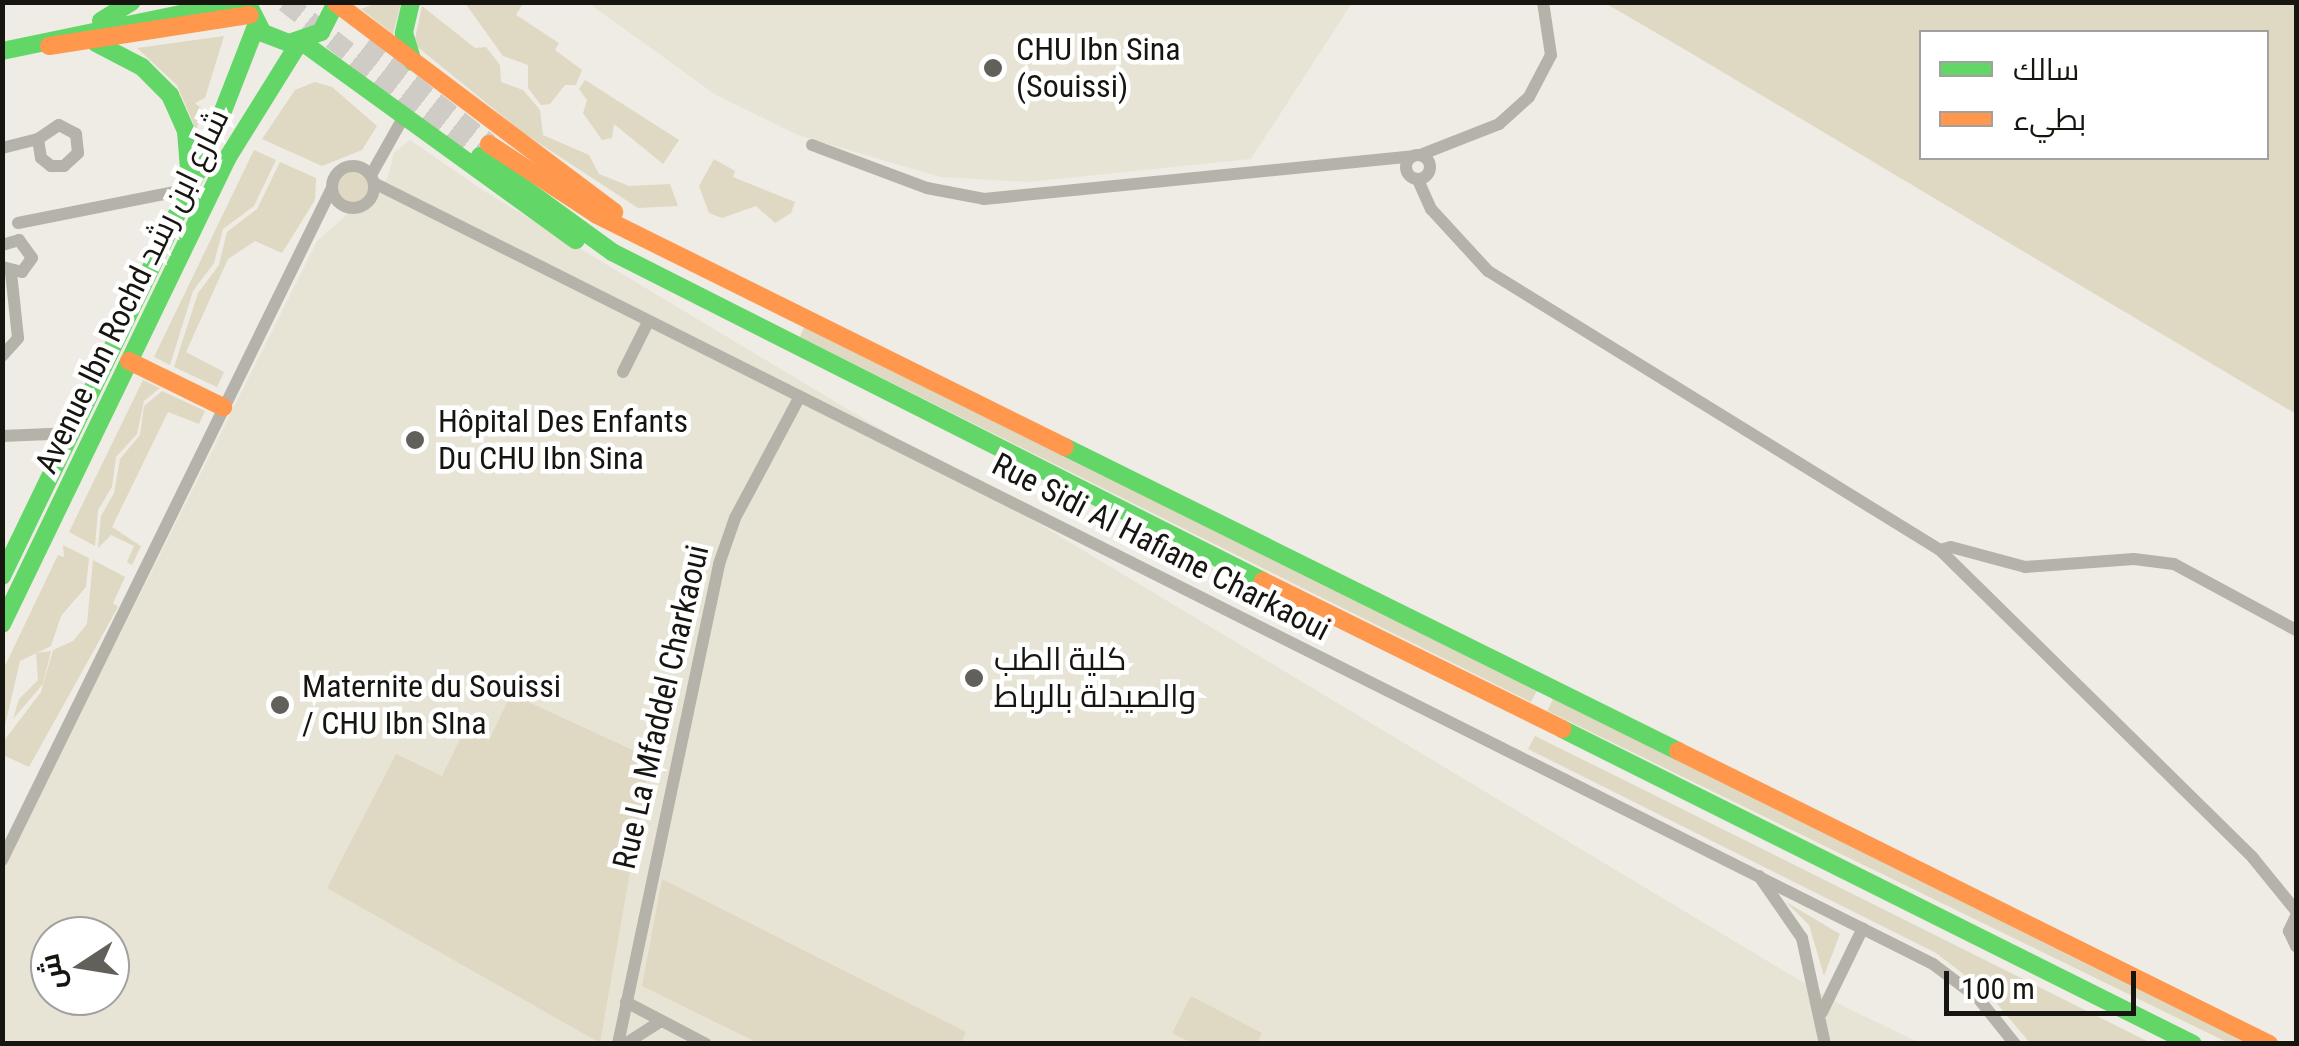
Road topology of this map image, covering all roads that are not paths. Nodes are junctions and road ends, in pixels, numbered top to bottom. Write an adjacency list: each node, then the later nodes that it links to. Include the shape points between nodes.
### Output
1 (130, 2): 6 (main road)
2 (411, 2): 9 (main road, via 404,34)
3 (1543, 2): 17 (street, via 1552,38 1542,80 1499,124)
4 (336, 3): 7 (main road, Avenue Ibn Rochd شارع ابن رشد, via 329,24); 9 (main road)
5 (248, 12): 6 (main road); 7 (main road, via 271,38); 19 (main road, Avenue Ibn Rochd شارع ابن رشد)
6 (88, 37): 8 (main road); 19 (main road, via 142,67 170,95 186,131)
7 (300, 43): 10 (main road); 32 (main road, Avenue Ibn Rochd شارع ابن رشد, via 239,136)
8 (2, 52)
9 (413, 63): 26 (main road)
10 (403, 118): 14 (street); 28 (main road, via 550,225)
11 (38, 138): 13 (street)
12 (812, 145): 15 (street, via 927,188 984,199)
13 (2, 148)
14 (381, 150): 16 (street); 18 (street)
15 (1372, 160): 17 (street); 17 (street)
16 (358, 166): 18 (street); 20 (street, via 338,171)
17 (1421, 167): 38 (street, via 1439,217 1469,255 1508,285)
18 (372, 179): 21 (street); 22 (street, Rue Sidi Al Hafiane Charkaoui)
19 (190, 189): 25 (street); 36 (main road, Avenue Ibn Rochd شارع ابن رشد)
20 (332, 190): 23 (street); 24 (street)
21 (369, 201): 22 (street); 23 (street)
22 (404, 201): 30 (street, Rue Sidi Al Hafiane Charkaoui)
23 (346, 208): 24 (street)
24 (316, 222): 35 (street)
25 (18, 223)
26 (632, 230): 28 (main road, via 485,150); 56 (main road)
27 (2, 244): 29 (street, via 20,240 32,252 27,268)
28 (612, 252): 55 (main road)
29 (6, 270): 31 (street, via 18,338)
30 (648, 322): 33 (street); 34 (street, Rue Sidi Al Hafiane Charkaoui)
31 (4, 356)
32 (129, 361): 35 (main road); 40 (main road, Avenue Ibn Rochd شارع ابن رشد)
33 (623, 372)
34 (799, 398): 43 (street, Rue Sidi Al Hafiane Charkaoui); 47 (street, Rue La Mfaddel Charkaoui, via 735,518 719,564)
35 (223, 407): 42 (street)
36 (73, 433): 37 (street); 39 (main road, Avenue Ibn Rochd شارع ابن رشد)
37 (2, 436)
38 (1940, 550): 41 (street, via 1951,546 2025,567 2160,561 2201,576); 44 (street, via 2254,858)
39 (2, 576)
40 (2, 624)
41 (2296, 630)
42 (2, 860)
43 (1759, 876): 45 (street); 48 (street, Rue Sidi Al Hafiane Charkaoui, via 1799,929)
44 (2296, 914): 46 (street, via 2288,931)
45 (1863, 928): 48 (street); 54 (street, via 1949,974)
46 (2296, 946)
47 (626, 1002): 49 (street); 50 (street, Rue La Mfaddel Charkaoui)
48 (1822, 1012): 53 (street, Rue Sidi Al Hafiane Charkaoui)
49 (661, 1021): 51 (street); 52 (street)
50 (618, 1044)
51 (626, 1044)
52 (706, 1044)
53 (1824, 1044)
54 (2015, 1044)
55 (2193, 1044)
56 (2269, 1044)

